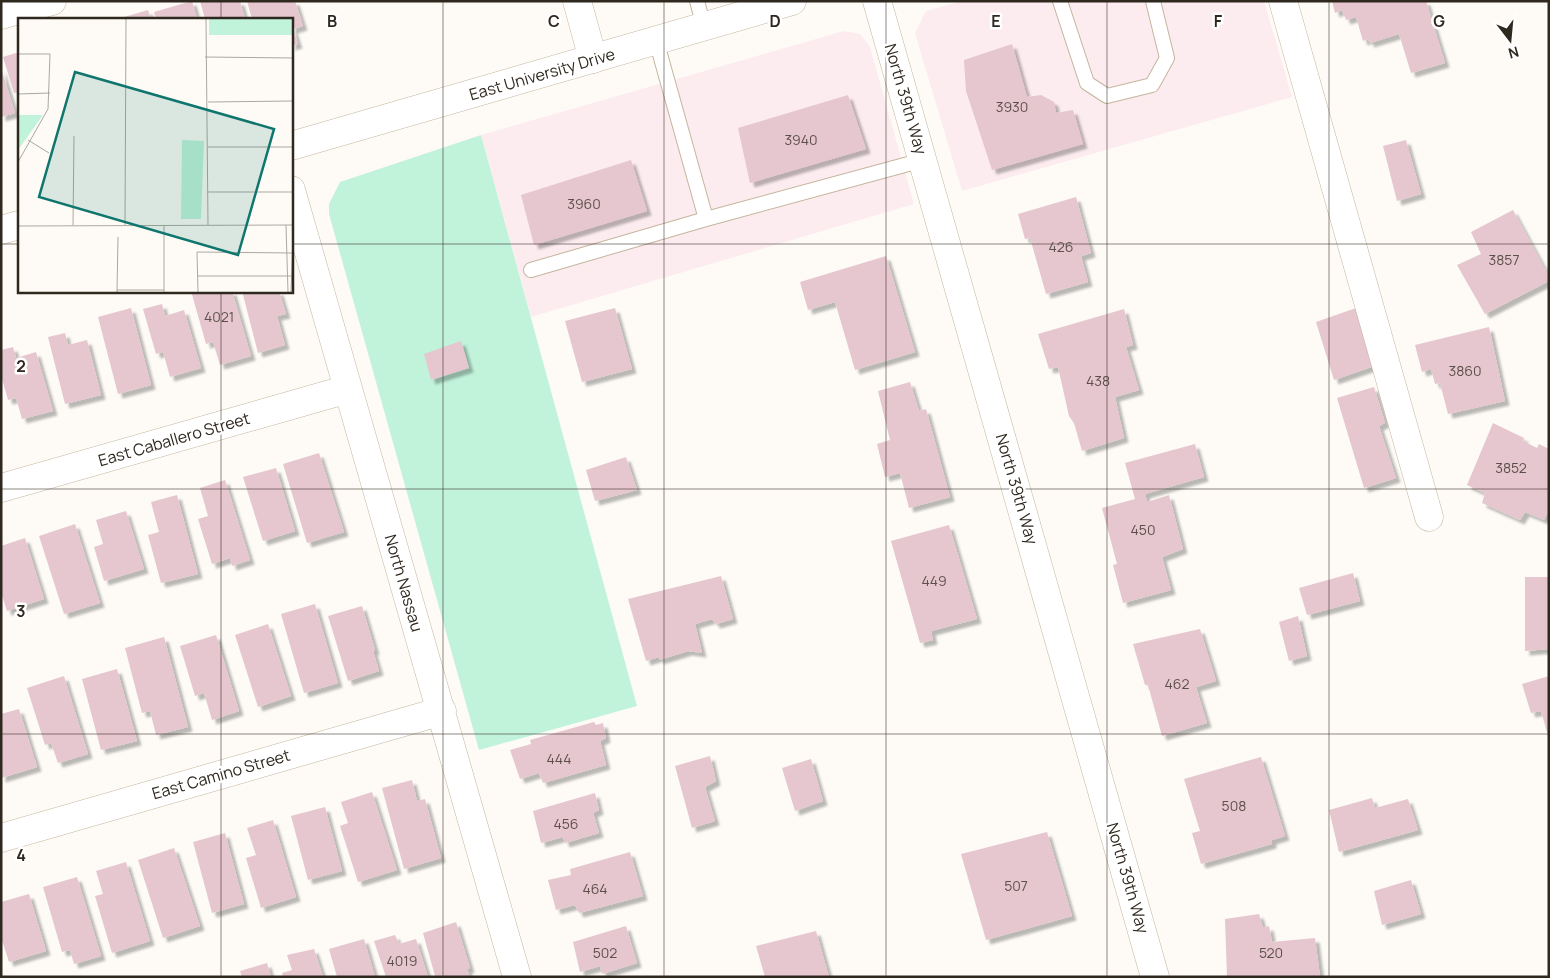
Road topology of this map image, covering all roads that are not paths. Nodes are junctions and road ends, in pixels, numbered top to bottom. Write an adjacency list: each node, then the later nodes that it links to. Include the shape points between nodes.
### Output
1 (52, 1): 9 (street)
2 (577, 1): 11 (street)
3 (792, 1): 8 (street, East University Drive)
4 (877, 1): 13 (street, North 39th Way)
5 (1060, 1): 6 (lane, via 1087,83 1108,96 1152,85 1167,58)
6 (1153, 1)
7 (1283, 1): 21 (street)
8 (700, 14): 10 (street, East University Drive)
9 (1, 15)
10 (656, 40): 11 (street, East University Drive); 15 (lane)
11 (593, 58): 12 (street, East University Drive)
12 (292, 146)
13 (923, 160): 15 (lane); 25 (street, North 39th Way)
14 (292, 193): 19 (street, North Nassau)
15 (706, 219): 18 (lane)
16 (18, 225): 17 (street)
17 (1, 230)
18 (531, 270)
19 (348, 389): 20 (street, East Caballero Street); 22 (street, North Nassau)
20 (1, 488)
21 (1429, 517)
22 (442, 711): 23 (street, East Camino Street); 24 (street, North Nassau)
23 (1, 838)
24 (517, 977)
25 (1156, 977)

